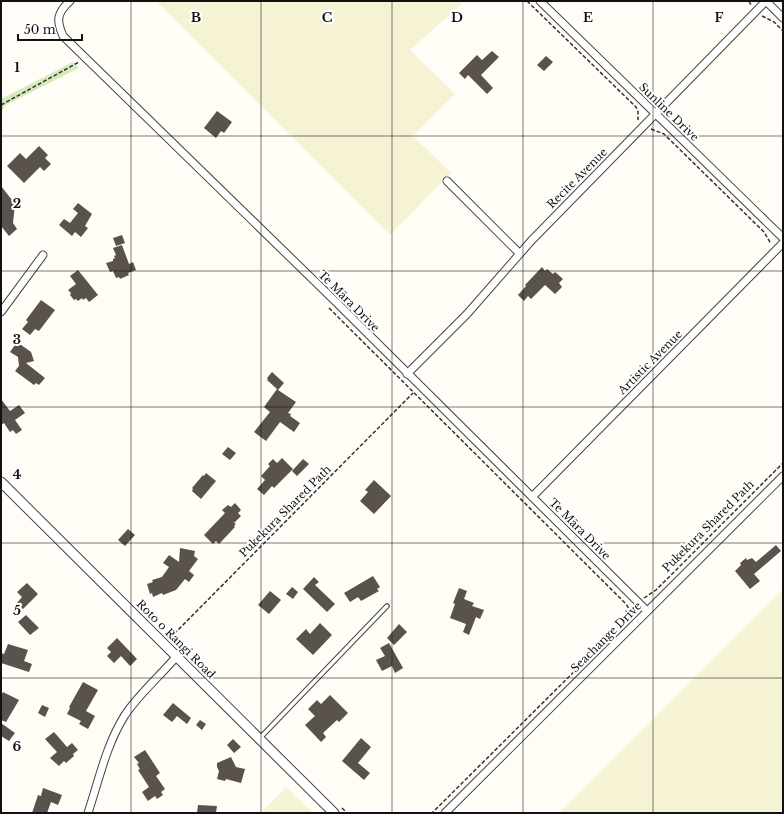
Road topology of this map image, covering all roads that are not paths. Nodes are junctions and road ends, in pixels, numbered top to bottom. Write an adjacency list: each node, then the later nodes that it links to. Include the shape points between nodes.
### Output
1 (70, 1): 12 (street, Te Māra Drive, via 58,17 63,36)
2 (540, 1): 5 (street, Sunline Drive)
3 (766, 1): 4 (street); 5 (street, Recite Avenue)
4 (783, 18)
5 (656, 114): 7 (street, Sunline Drive); 9 (street, Recite Avenue)
6 (447, 181): 9 (street)
7 (783, 238)
8 (783, 243): 15 (street, Artistic Avenue)
9 (519, 253): 12 (street, Recite Avenue, via 467,314)
10 (43, 255): 11 (street)
11 (1, 312)
12 (407, 374): 15 (street, Te Māra Drive)
13 (783, 476): 17 (street, Seachange Drive)
14 (1, 482): 18 (street, Roto o Rangi Road)
15 (532, 497): 17 (street, Te Māra Drive)
16 (387, 606): 19 (lane)
17 (647, 612): 22 (street, Seachange Drive)
18 (176, 657): 19 (street, Roto o Rangi Road); 20 (street, via 130,709 122,722 106,754)
19 (259, 739): 21 (street, Roto o Rangi Road)
20 (88, 813)
21 (334, 813)
22 (445, 813)

